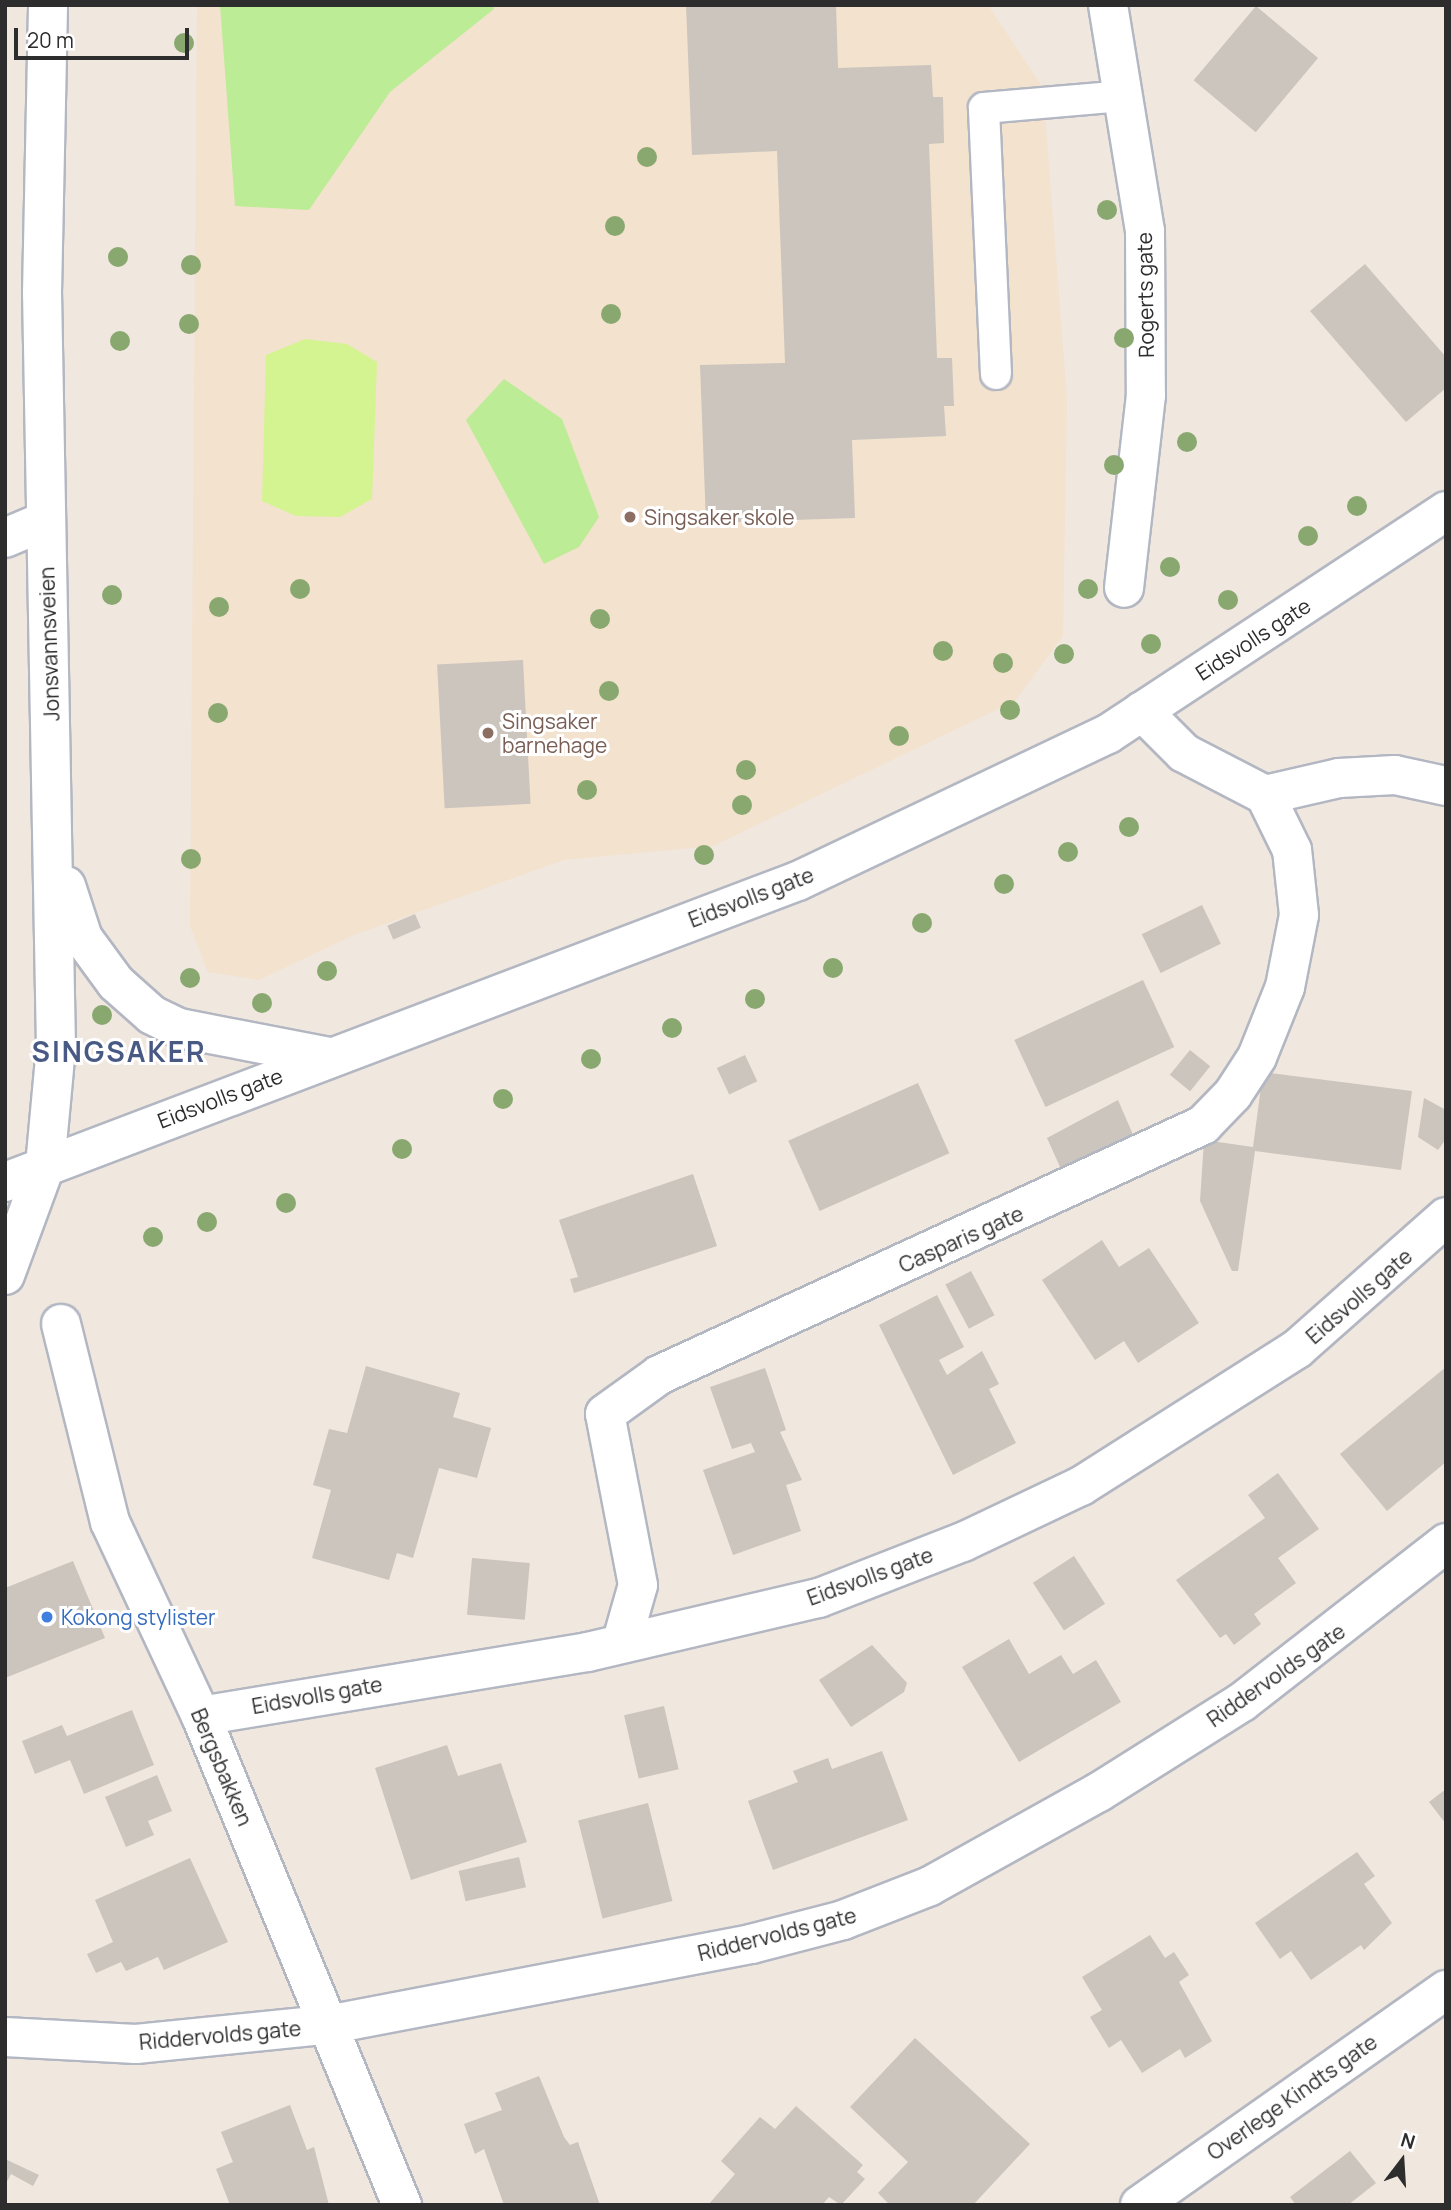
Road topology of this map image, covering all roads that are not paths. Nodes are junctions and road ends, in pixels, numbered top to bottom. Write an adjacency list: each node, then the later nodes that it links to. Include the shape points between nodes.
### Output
1 (48, 5): 6 (street, Jonsvannsveien)
2 (1115, 9): 3 (street, Rogerts gate)
3 (1124, 96): 4 (lane, via 984,108); 8 (street, Rogerts gate, via 1145,231 1146,396)
4 (996, 374)
5 (1446, 511): 9 (street, Eidsvolls gate)
6 (45, 521): 7 (street); 12 (street, Jonsvannsveien)
7 (5, 538)
8 (1124, 588)
9 (1142, 711): 11 (street, via 1184,753); 13 (street, Eidsvolls gate, via 798,880)
10 (1446, 786): 11 (street, via 1395,775 1353,777)
11 (1265, 795): 20 (street, Casparis gate, via 1292,850 1299,915 1284,987 1257,1056 1233,1094 1203,1125 659,1375 605,1413 638,1585)
12 (55, 850): 13 (street, via 83,938 116,983 152,1015 179,1028); 14 (street, Jonsvannsveien, via 56,1048)
13 (332, 1057): 14 (street, Eidsvolls gate)
14 (45, 1166): 15 (street, Eidsvolls gate); 17 (street, Jonsvannsveien)
15 (5, 1182)
16 (1446, 1217): 20 (street, Eidsvolls gate, via 1297,1349 1081,1486 964,1542 819,1598)
17 (5, 1275)
18 (61, 1324): 21 (street, Bergsbakken, via 110,1522)
19 (1446, 1543): 23 (street, Riddervolds gate, via 1242,1702 930,1886 843,1920 751,1944)
20 (622, 1641): 21 (street, Eidsvolls gate)
21 (201, 1716): 23 (street, Bergsbakken)
22 (1446, 1990): 26 (street, Overlege Kindts gate)
23 (332, 2024): 24 (street, Riddervolds gate, via 136,2044); 25 (street, Bergsbakken)
24 (5, 2037)
25 (402, 2205)
26 (1140, 2205)

